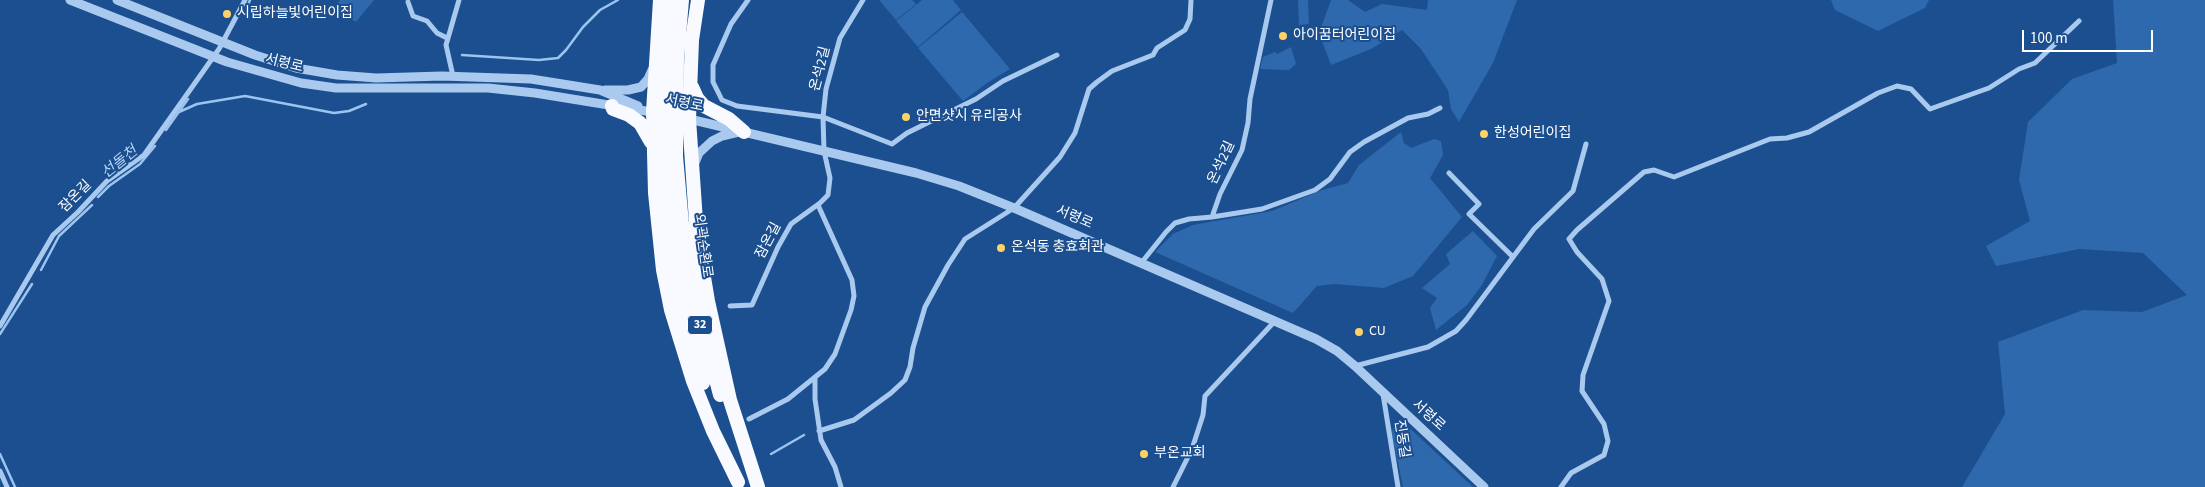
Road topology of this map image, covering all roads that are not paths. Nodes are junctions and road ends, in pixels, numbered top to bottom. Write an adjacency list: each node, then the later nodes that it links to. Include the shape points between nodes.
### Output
1 (70, 0): 16 (street, 서령로)
2 (116, 0): 14 (street, 서령로)
3 (246, 0): 18 (street, 잠온길)
4 (459, 0): 17 (street)
5 (660, 0): 21 (highway)
6 (671, 0): 34 (highway, 외곽순환로 / 32, bridge, via 664,81)
7 (682, 0): 34 (highway, 외곽순환로 / 32, bridge)
8 (698, 0): 24 (highway)
9 (748, 0): 29 (street, via 731,24 713,66 712,80 718,94 726,103 737,106)
10 (863, 0): 29 (street, 온석2길, via 840,38 826,89)
11 (1191, 0): 38 (street, via 1188,26 1180,35 1157,48 1153,55 1112,72 1089,89 1075,133 1060,157)
12 (1271, 0): 39 (street, 온석2길, via 1242,150)
13 (408, 2): 17 (street, via 413,16 427,21 437,33)
14 (167, 20): 16 (street); 18 (street, 서령로)
15 (2079, 21): 58 (street, via 2035,63 1989,88 1930,109 1911,89 1898,86 1878,93 1809,132 1770,139 1674,177 1654,170 1644,172 1577,230 1569,239 1602,279 1609,300 1583,375 1582,391 1604,424 1608,441 1604,455 1571,473)
16 (162, 36): 18 (street, 서령로)
17 (447, 38): 23 (street)
18 (218, 49): 20 (street, 서령로); 22 (street, 서령로); 44 (street, 잠온길, via 144,155 107,181 53,235)
19 (1057, 55): 29 (street, via 1003,81 892,144)
20 (259, 56): 22 (street); 23 (street, 서령로, via 296,68 355,77)
21 (655, 63): 25 (street, via 648,80 641,87); 28 (highway)
22 (255, 71): 26 (street, 서령로, via 336,88 488,88)
23 (453, 76): 25 (street, 서령로, via 531,79)
24 (690, 78): 30 (highway); 31 (highway, via 700,102)
25 (600, 90): 26 (street); 28 (street, 서령로)
26 (605, 105): 28 (street, 서령로); 34 (highway, via 640,123)
27 (1440, 108): 39 (street, via 1408,118 1364,142 1350,152 1330,179 1315,190 1262,209)
28 (652, 112): 30 (street, 서령로); 34 (highway)
29 (823, 117): 33 (street, 온석2길)
30 (689, 119): 31 (street, 서령로); 35 (highway)
31 (744, 132): 33 (street, 서령로); 35 (street, via 712,141 699,153)
32 (1586, 144): 40 (street, via 1573,191 1534,229)
33 (824, 151): 37 (street, 잠온길, via 829,189); 38 (street, 서령로, via 933,178)
34 (665, 155): 51 (highway, 외곽순환로 / 32, via 670,231 685,313 703,384); 53 (highway, 외곽순환로 / 32, via 698,319 730,427)
35 (691, 169): 53 (highway, via 697,236 708,301 730,400)
36 (1449, 173): 40 (street, via 1479,204 1469,214)
37 (818, 205): 42 (street, 잠온길, via 791,224 752,305); 46 (street, via 852,280 854,296 835,354)
38 (1014, 208): 41 (street, 서령로); 49 (street, via 965,239 948,265 925,307 905,380 854,420)
39 (1212, 217): 41 (street, via 1175,224)
40 (1513, 257): 45 (street, via 1466,320 1450,336 1428,347)
41 (1142, 262): 43 (street, 서령로)
42 (730, 306)
43 (1275, 321): 45 (street, 서령로, via 1326,344); 55 (street, via 1205,396 1203,415 1192,449)
44 (0, 326)
45 (1354, 366): 47 (street, 서령로)
46 (815, 378): 48 (street, via 788,399); 49 (street)
47 (1383, 394): 56 (street, 진동길); 57 (street, 서령로)
48 (749, 419)
49 (819, 430): 54 (street, via 836,467)
50 (0, 471): 52 (street)
51 (739, 485)
52 (7, 487)
53 (756, 487)
54 (841, 487)
55 (1173, 487)
56 (1398, 487)
57 (1484, 487)
58 (1560, 487)

